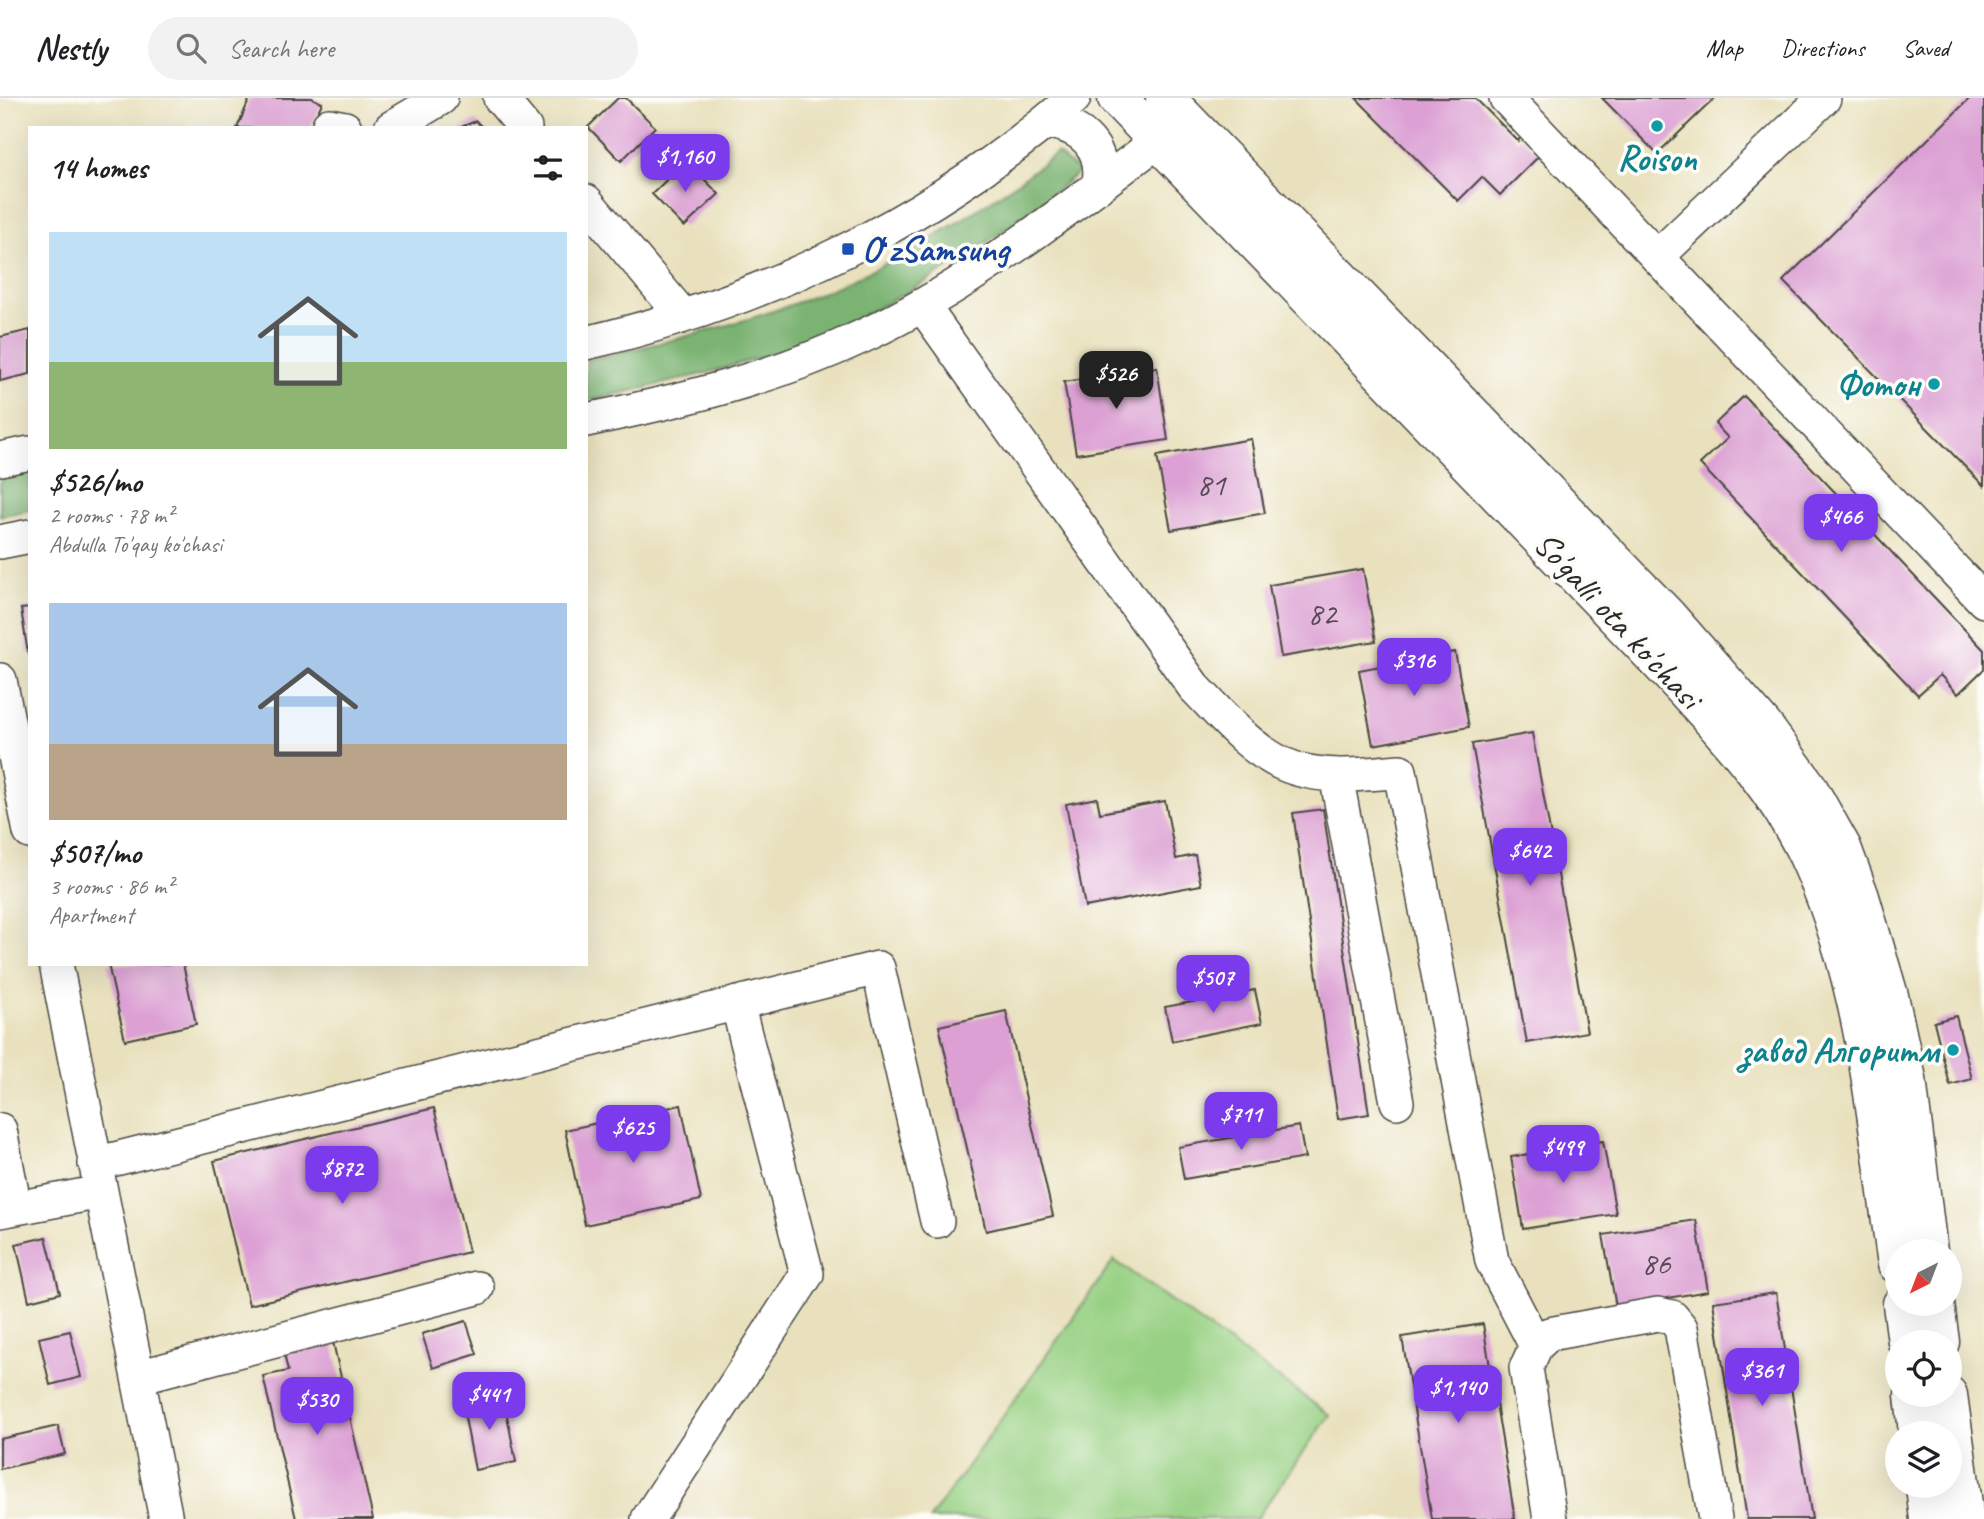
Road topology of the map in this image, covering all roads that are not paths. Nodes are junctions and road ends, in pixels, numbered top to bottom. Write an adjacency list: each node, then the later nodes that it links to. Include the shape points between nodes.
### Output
1 (441, 98): 9 (street)
2 (500, 98): 10 (street)
3 (1074, 98): 8 (street)
4 (1117, 98): 7 (main road, So'galli ota ko'chasi)
5 (1506, 98): 13 (street)
6 (1824, 98): 13 (street)
7 (1169, 119): 11 (street); 34 (main road, So'galli ota ko'chasi, via 1740,751 1780,804 1812,863 1853,981); 35 (main road, So'galli ota ko'chasi, via 1667,616 1764,727 1807,786 1842,848 1889,996 1907,1079)
8 (1046, 122): 11 (street, via 1069,126 1090,142 1100,164); 15 (street, via 963,184 878,234 787,279)
9 (394, 126)
10 (523, 126)
11 (1098, 187): 14 (street)
12 (588, 203): 15 (street)
13 (1657, 257): 22 (street)
14 (922, 305): 17 (street, via 797,364 652,407); 25 (street, via 1194,687 1238,731 1283,764)
15 (683, 316): 16 (street)
16 (588, 342)
17 (588, 420)
18 (28, 453): 19 (street)
19 (0, 459)
20 (28, 536): 21 (street)
21 (0, 542)
22 (1984, 601)
23 (0, 680): 24 (street)
24 (23, 766): 26 (street)
25 (1336, 775): 29 (street); 37 (street, via 1400,771 1492,1261)
26 (28, 813)
27 (56, 966): 31 (street)
28 (737, 1003): 31 (street); 33 (street, via 878,968); 42 (street, via 807,1274)
29 (1397, 1102)
30 (0, 1130): 32 (street)
31 (98, 1178): 32 (street); 38 (street)
32 (7, 1210)
33 (937, 1221)
34 (1893, 1239)
35 (1927, 1239)
36 (477, 1288): 38 (street)
37 (1536, 1346): 43 (street, via 1526,1367); 44 (street, via 1549,1334 1658,1314 1672,1317 1681,1328)
38 (138, 1377): 41 (street)
39 (1950, 1407): 46 (main road)
40 (1926, 1498): 45 (main road)
41 (166, 1519)
42 (648, 1519)
43 (1550, 1519)
44 (1714, 1519)
45 (1929, 1519)
46 (1965, 1519)

